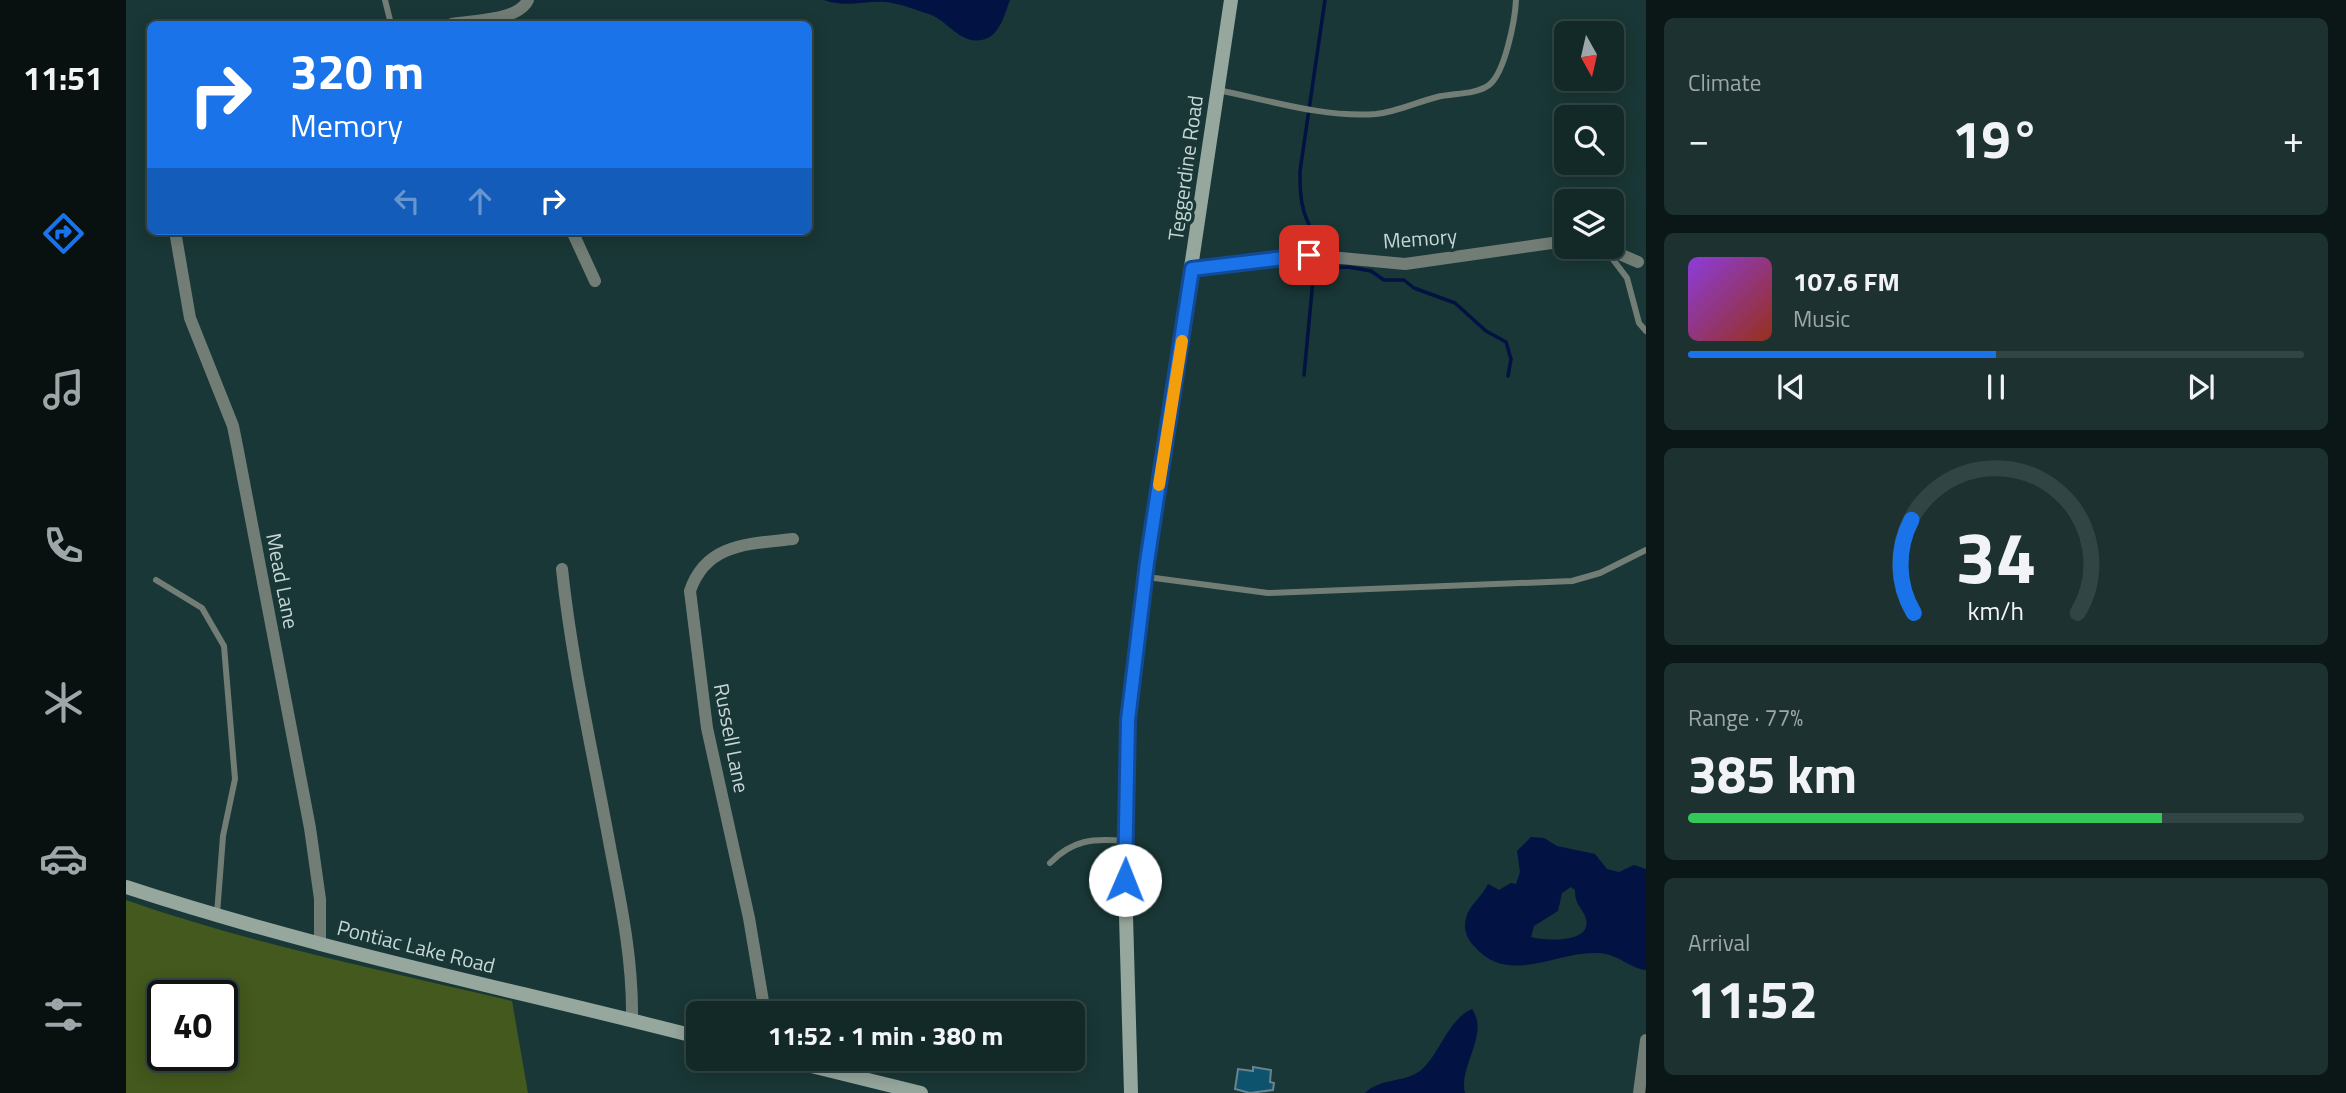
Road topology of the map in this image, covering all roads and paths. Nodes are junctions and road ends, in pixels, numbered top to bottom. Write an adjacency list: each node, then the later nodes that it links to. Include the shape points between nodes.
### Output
1 (384, 0): 6 (lane)
2 (530, 0): 5 (street)
3 (1231, 0): 8 (street, Teggerdine Road)
4 (1516, 0): 8 (lane, via 1498,72 1489,85 1468,93 1377,114 1352,114)
5 (513, 19): 7 (street)
6 (390, 21)
7 (489, 21)
8 (1218, 90): 15 (street, Teggerdine Road)
9 (176, 235): 27 (street, Mead Lane, via 190,318 233,426 310,828 320,899)
10 (574, 235): 16 (street)
11 (1554, 243): 15 (street, Memory, via 1421,262 1309,255)
12 (1624, 256): 14 (street)
13 (1612, 259): 17 (lane, via 1627,278 1639,323)
14 (1638, 262)
15 (1192, 269): 21 (street, Teggerdine Road)
16 (594, 281)
17 (1646, 331)
18 (793, 539): 28 (street, Russell Lane, via 720,554 705,562 690,591 708,728)
19 (1646, 550): 21 (lane, via 1600,573 1572,580 1268,593)
20 (562, 569): 29 (street, via 571,642 623,915 633,982)
21 (1145, 577): 23 (street, Teggerdine Road, via 1128,720)
22 (156, 580): 26 (lane, via 202,608 224,646 235,779 223,836)
23 (1126, 841): 24 (lane, via 1084,841 1067,847); 34 (street, Teggerdine Road)
24 (1050, 863)
25 (126, 887): 26 (street, Pontiac Lake Road)
26 (217, 916): 27 (street, Pontiac Lake Road)
27 (320, 945): 29 (street, Pontiac Lake Road)
28 (763, 1001)
29 (632, 1020): 30 (street, Pontiac Lake Road)
30 (686, 1034)
31 (1646, 1040): 35 (street)
32 (832, 1071): 33 (street)
33 (922, 1093)
34 (1131, 1093)
35 (1639, 1093)

